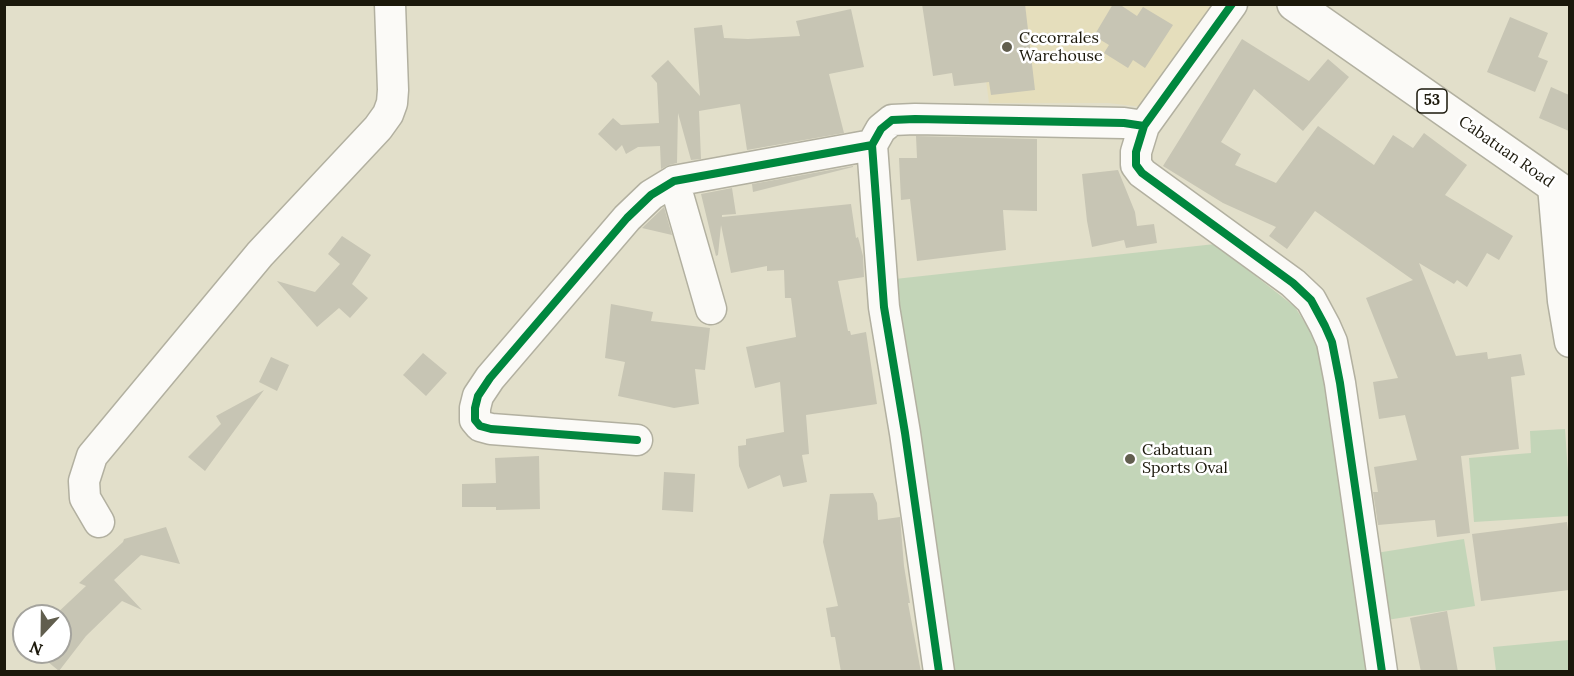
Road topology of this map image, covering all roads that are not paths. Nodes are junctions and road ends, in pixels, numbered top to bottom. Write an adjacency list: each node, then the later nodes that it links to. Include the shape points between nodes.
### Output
1 (390, 4): 11 (street, via 393,90 388,114 260,254 92,456 84,481 85,498)
2 (1232, 4): 4 (street)
3 (1294, 4): 7 (highway, Cabatuan Road / 53)
4 (1144, 126): 5 (street, via 892,120); 13 (street, via 1136,152 1136,165 1142,173 1293,283 1311,300 1332,342)
5 (872, 145): 6 (street); 12 (street, via 884,307)
6 (674, 181): 8 (street); 10 (street, via 651,195 627,218 490,378 475,408 475,420 490,429)
7 (1561, 191): 9 (street, via 1563,301)
8 (711, 309)
9 (1569, 342)
10 (637, 440)
11 (99, 522)
12 (939, 672)
13 (1382, 672)

